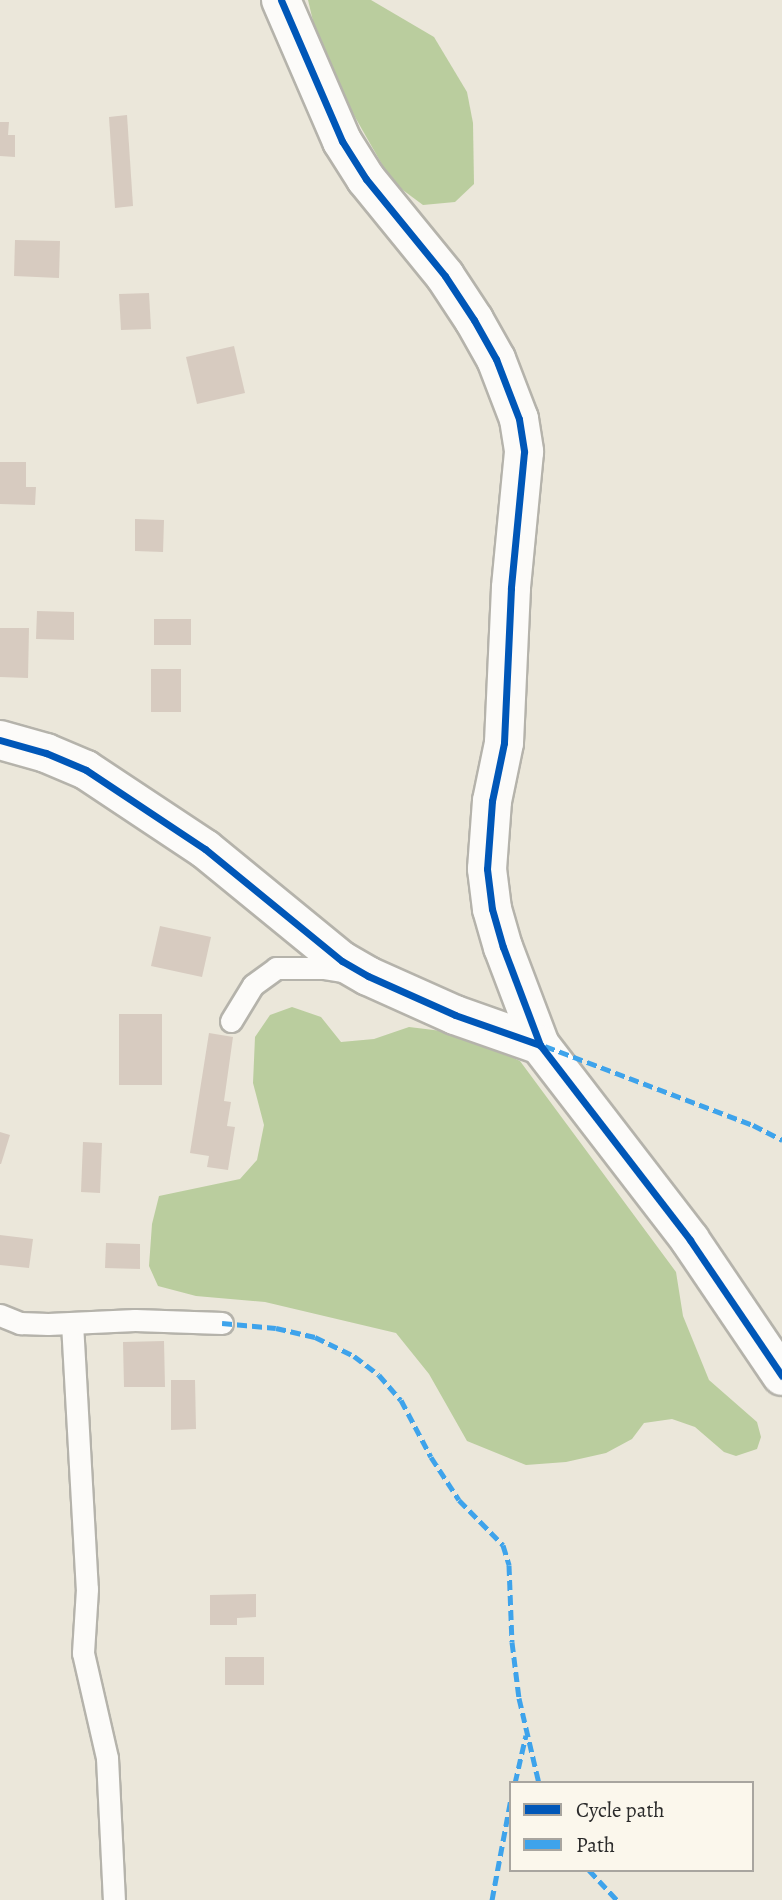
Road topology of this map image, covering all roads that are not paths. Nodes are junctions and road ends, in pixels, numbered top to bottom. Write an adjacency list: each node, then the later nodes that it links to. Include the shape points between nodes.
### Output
1 (281, 0): 5 (street, via 342,141 366,179 446,276 496,359 519,419 524,452 511,588 504,743 492,801 487,869 492,909)
2 (0, 740): 3 (street, via 86,769 205,849 342,961)
3 (368, 976): 4 (lane, via 323,968 276,968 253,985); 5 (street, via 455,1015)
4 (231, 1021)
5 (540, 1045): 9 (street, via 690,1240)
6 (0, 1315): 7 (lane, via 20,1323)
7 (72, 1323): 8 (lane); 10 (lane, via 87,1589 83,1653 107,1758)
8 (222, 1323)
9 (782, 1376)
10 (114, 1900)

